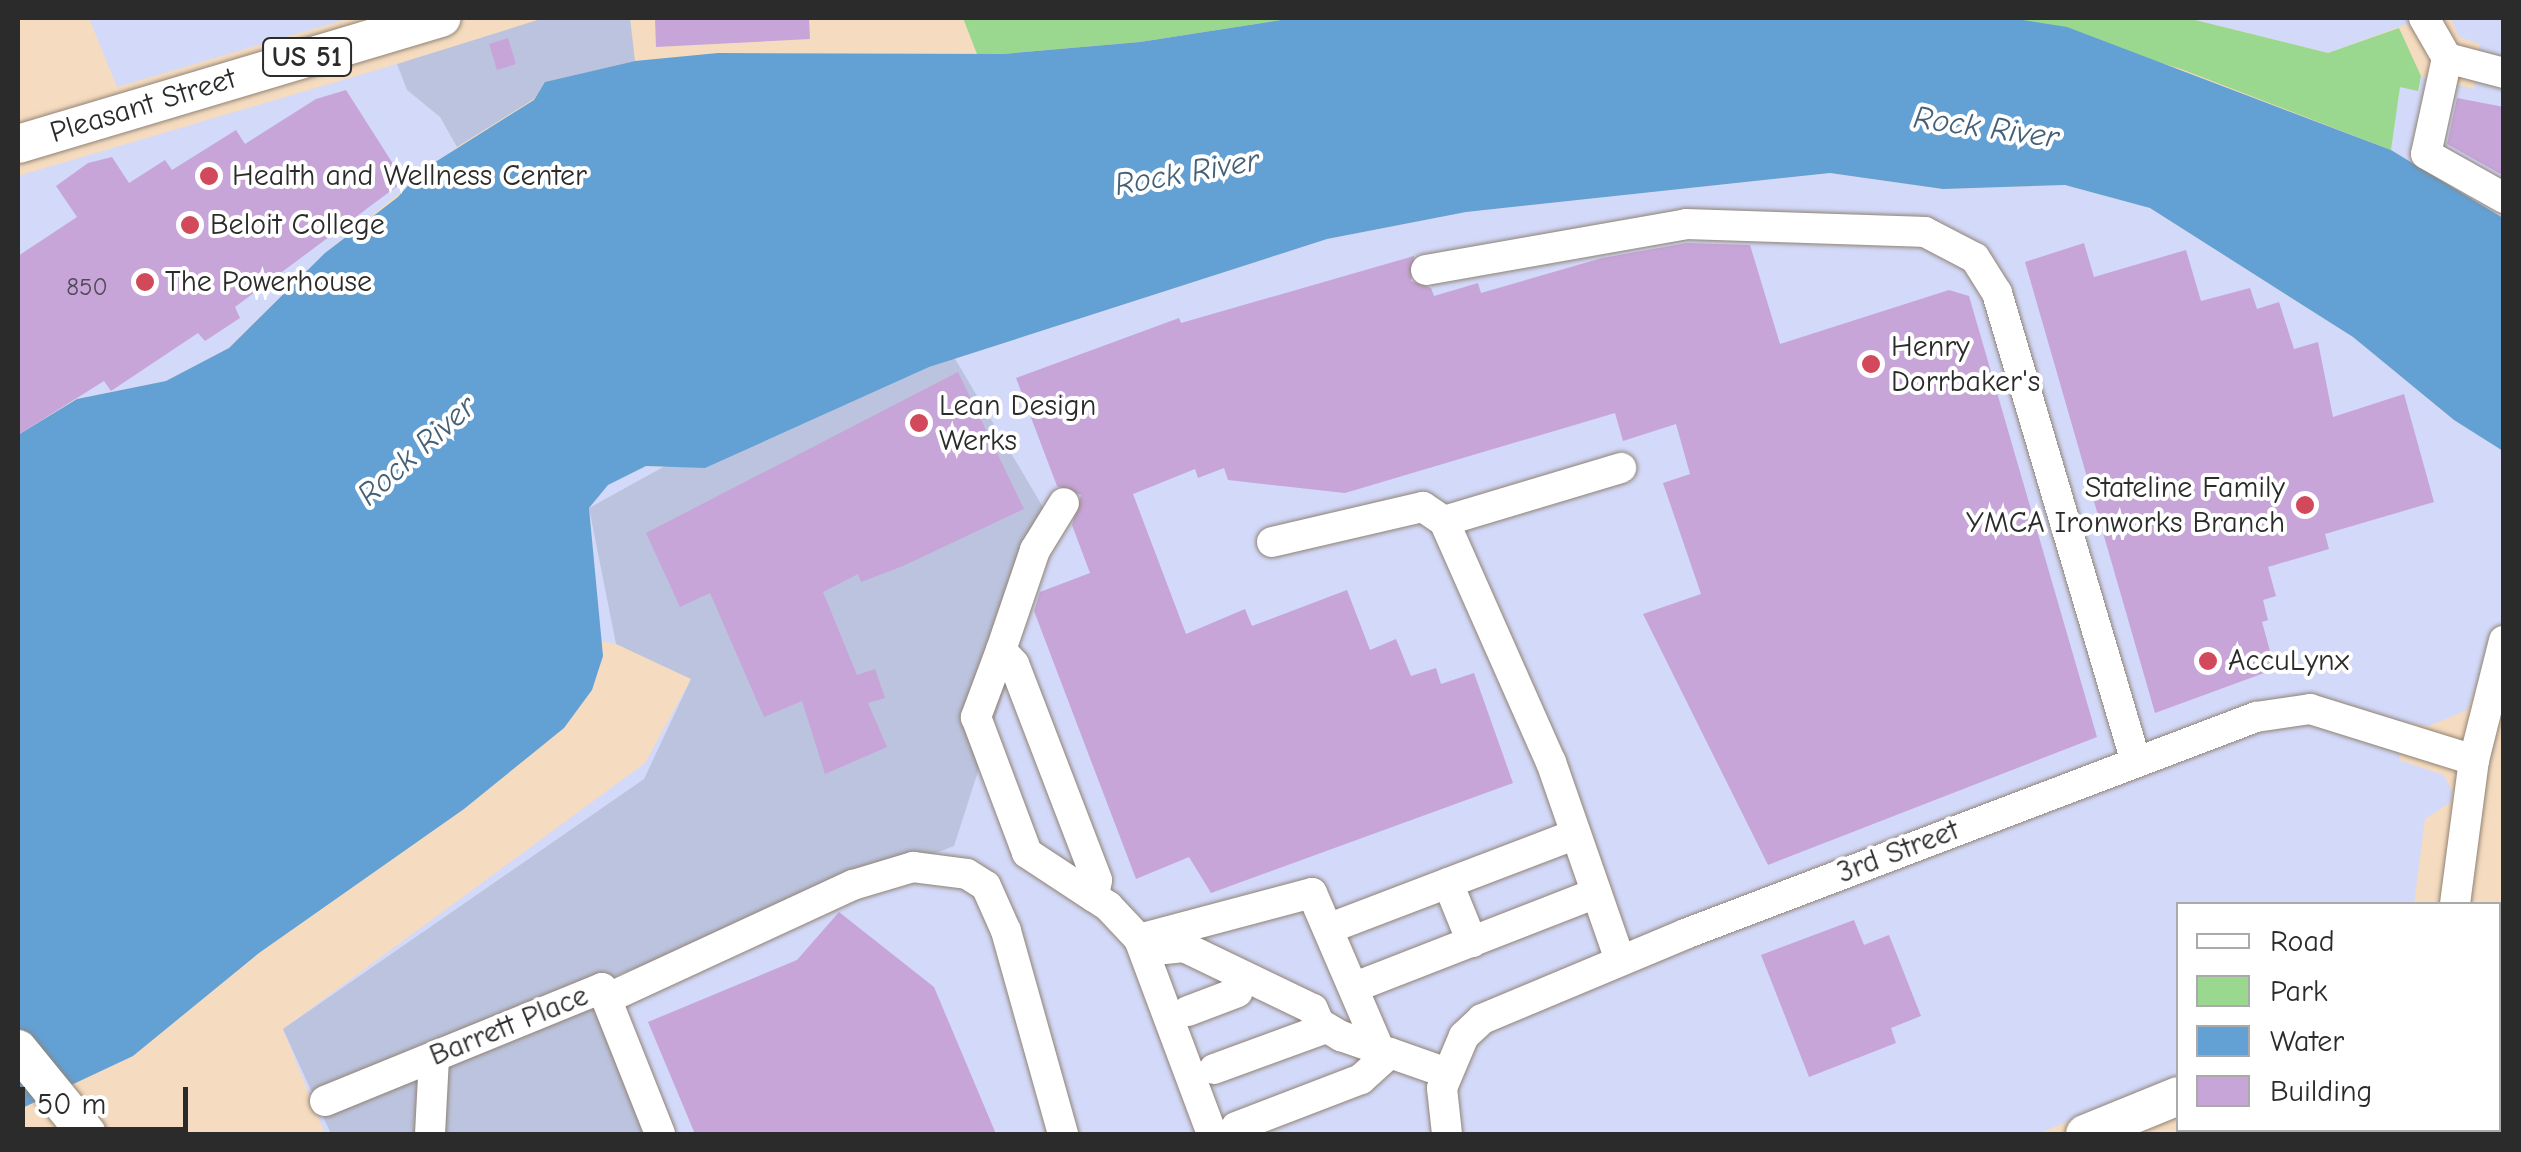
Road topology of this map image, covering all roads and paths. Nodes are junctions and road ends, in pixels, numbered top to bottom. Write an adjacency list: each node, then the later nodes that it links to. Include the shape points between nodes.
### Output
1 (442, 18): 5 (main road, Pleasant Street / US 51)
2 (2424, 18): 3 (street)
3 (2447, 58): 4 (street); 6 (street, via 2426,154)
4 (2504, 74)
5 (18, 144)
6 (2504, 198)
7 (1426, 270): 15 (street, via 1686,224 1925,232 1974,258 1998,293)
8 (1622, 468): 10 (street)
9 (1064, 503): 13 (street, via 1034,550)
10 (1444, 521): 11 (street, via 1423,507); 16 (street)
11 (1272, 542)
12 (2504, 641): 14 (street)
13 (1001, 650): 19 (street, via 1014,664 1097,880); 19 (street, via 976,717 1027,852)
14 (2474, 760): 15 (street, 3rd Street, via 2310,709 2256,717); 20 (street)
15 (2136, 762): 24 (street, 3rd Street)
16 (1576, 834): 17 (street); 18 (street)
17 (1448, 883): 21 (street); 23 (street)
18 (1596, 893): 23 (street); 24 (street)
19 (1094, 897): 22 (street)
20 (2454, 902)
21 (1330, 928): 22 (street, via 1312,893); 25 (street)
22 (1153, 941): 26 (street, via 1175,963); 28 (street, via 1184,948); 38 (street)
23 (1472, 942): 25 (street)
24 (1620, 960): 35 (street, 3rd Street, via 1482,1019 1464,1036)
25 (1355, 988): 32 (street)
26 (1238, 992): 28 (street); 29 (street)
27 (604, 994): 33 (street, Barrett Place); 41 (street, Barrett Place); 42 (street, via 854,885 913,867 966,874 986,886 1006,930)
28 (1276, 1002): 30 (street, via 1301,1023)
29 (1188, 1011)
30 (1323, 1026): 32 (street); 34 (street)
31 (18, 1049): 39 (main road)
32 (1383, 1049): 35 (street); 38 (street, via 1360,1080)
33 (434, 1057): 37 (street, Barrett Place); 40 (street)
34 (1214, 1069)
35 (1447, 1074): 43 (street, via 1442,1119)
36 (2176, 1097): 44 (main road)
37 (326, 1101)
38 (1224, 1130)
39 (87, 1134)
40 (430, 1134)
41 (660, 1134)
42 (1062, 1134)
43 (1448, 1134)
44 (2085, 1134)

